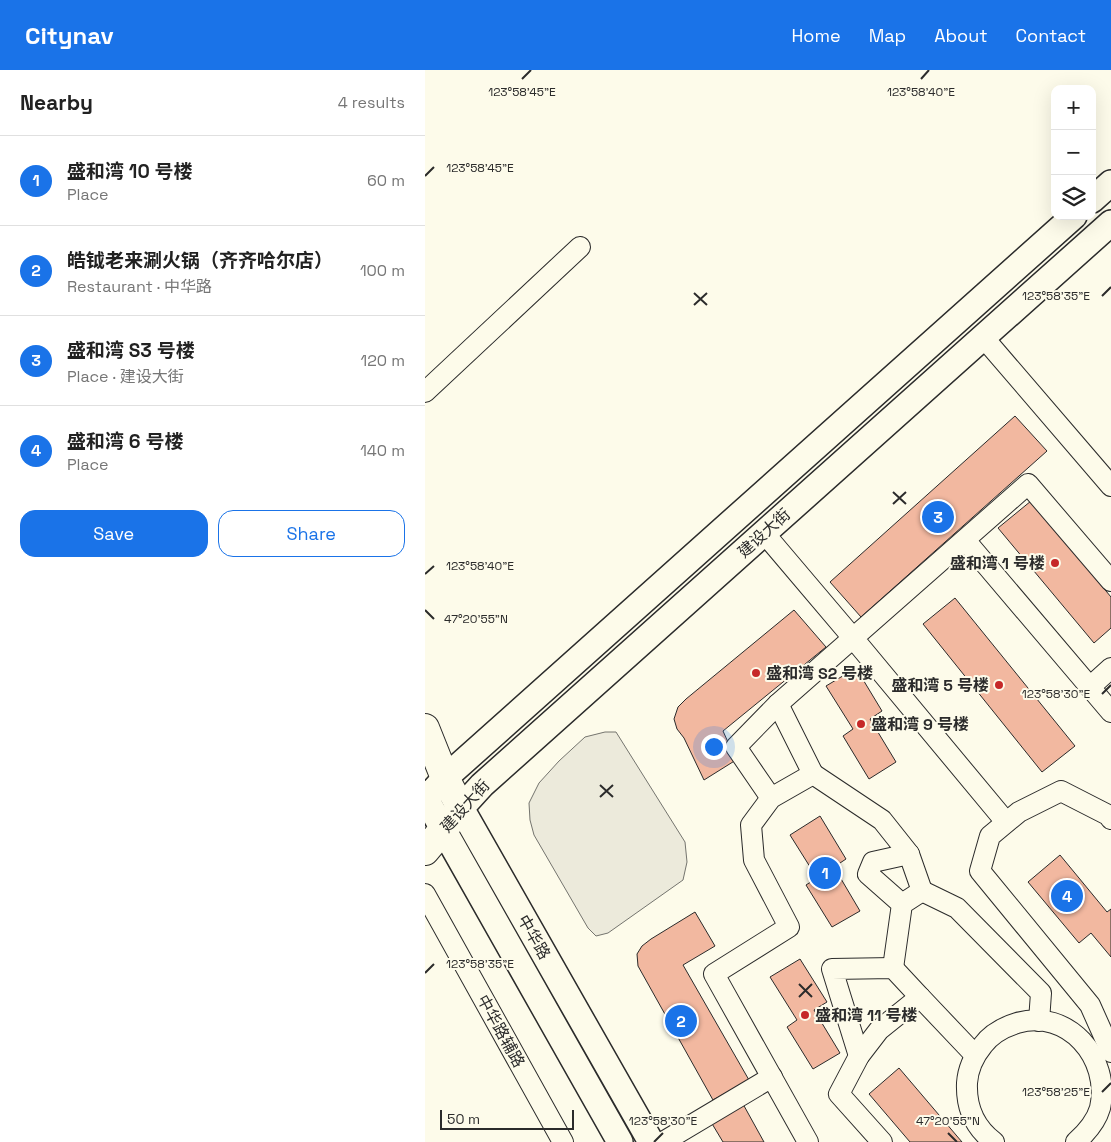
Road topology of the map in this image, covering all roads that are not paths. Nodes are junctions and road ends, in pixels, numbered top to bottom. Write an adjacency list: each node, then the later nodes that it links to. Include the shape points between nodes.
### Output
1 (1111, 183): 2 (main road)
2 (1096, 196)
3 (1070, 220): 19 (main road, 建设大街)
4 (1111, 223): 6 (main road, 建设大街)
5 (580, 248): 7 (street)
6 (983, 337): 8 (street); 9 (main road, 建设大街)
7 (425, 392)
8 (1111, 486)
9 (764, 532): 12 (street); 21 (main road, 建设大街, via 482,784)
10 (965, 540): 11 (street, via 1028,484); 12 (street); 14 (street)
11 (1111, 581)
12 (853, 638): 15 (street); 23 (street)
13 (1111, 668): 14 (street)
14 (1090, 687): 16 (street)
15 (778, 704): 18 (street); 20 (street, via 736,747)
16 (1111, 712)
17 (425, 728): 19 (highway, 中华路)
18 (813, 774): 20 (street); 26 (street, via 883,820)
19 (430, 793): 21 (highway, 中华路); 24 (main road, 中华路)
20 (771, 798): 36 (street, via 751,825 754,860 789,927 714,974)
21 (461, 808): 24 (highway, 建设大街); 40 (main road, 中华路)
22 (1111, 819): 23 (street, via 1061,791 1019,812)
23 (1007, 822): 33 (street, via 991,836 980,871 1090,1004)
24 (443, 829): 25 (highway, 建设大街); 39 (main road, 中华路)
25 (425, 851)
26 (909, 854): 27 (street); 29 (street, via 873,862 868,874)
27 (922, 891): 29 (street); 32 (street, via 957,908 1041,993)
28 (425, 894): 38 (street, 中华路辅路)
29 (901, 904): 30 (street)
30 (893, 968): 31 (street); 35 (street, via 832,969)
31 (920, 997): 34 (street); 35 (street, via 879,1030)
32 (1039, 1021): 34 (street, via 1027,1020 1006,1026 988,1038); 37 (street, via 1068,1029 1085,1042 1098,1062)
33 (1111, 1052)
34 (975, 1055): 44 (street, via 967,1075 967,1097 973,1117)
35 (859, 1056): 43 (street, via 839,1094)
36 (772, 1078): 41 (street); 42 (street)
37 (1106, 1106): 45 (street, via 1100,1109 1089,1130)
38 (563, 1142)
39 (620, 1142)
40 (651, 1142)
41 (663, 1142)
42 (808, 1142)
43 (882, 1142)
44 (994, 1142)
45 (1076, 1142)

